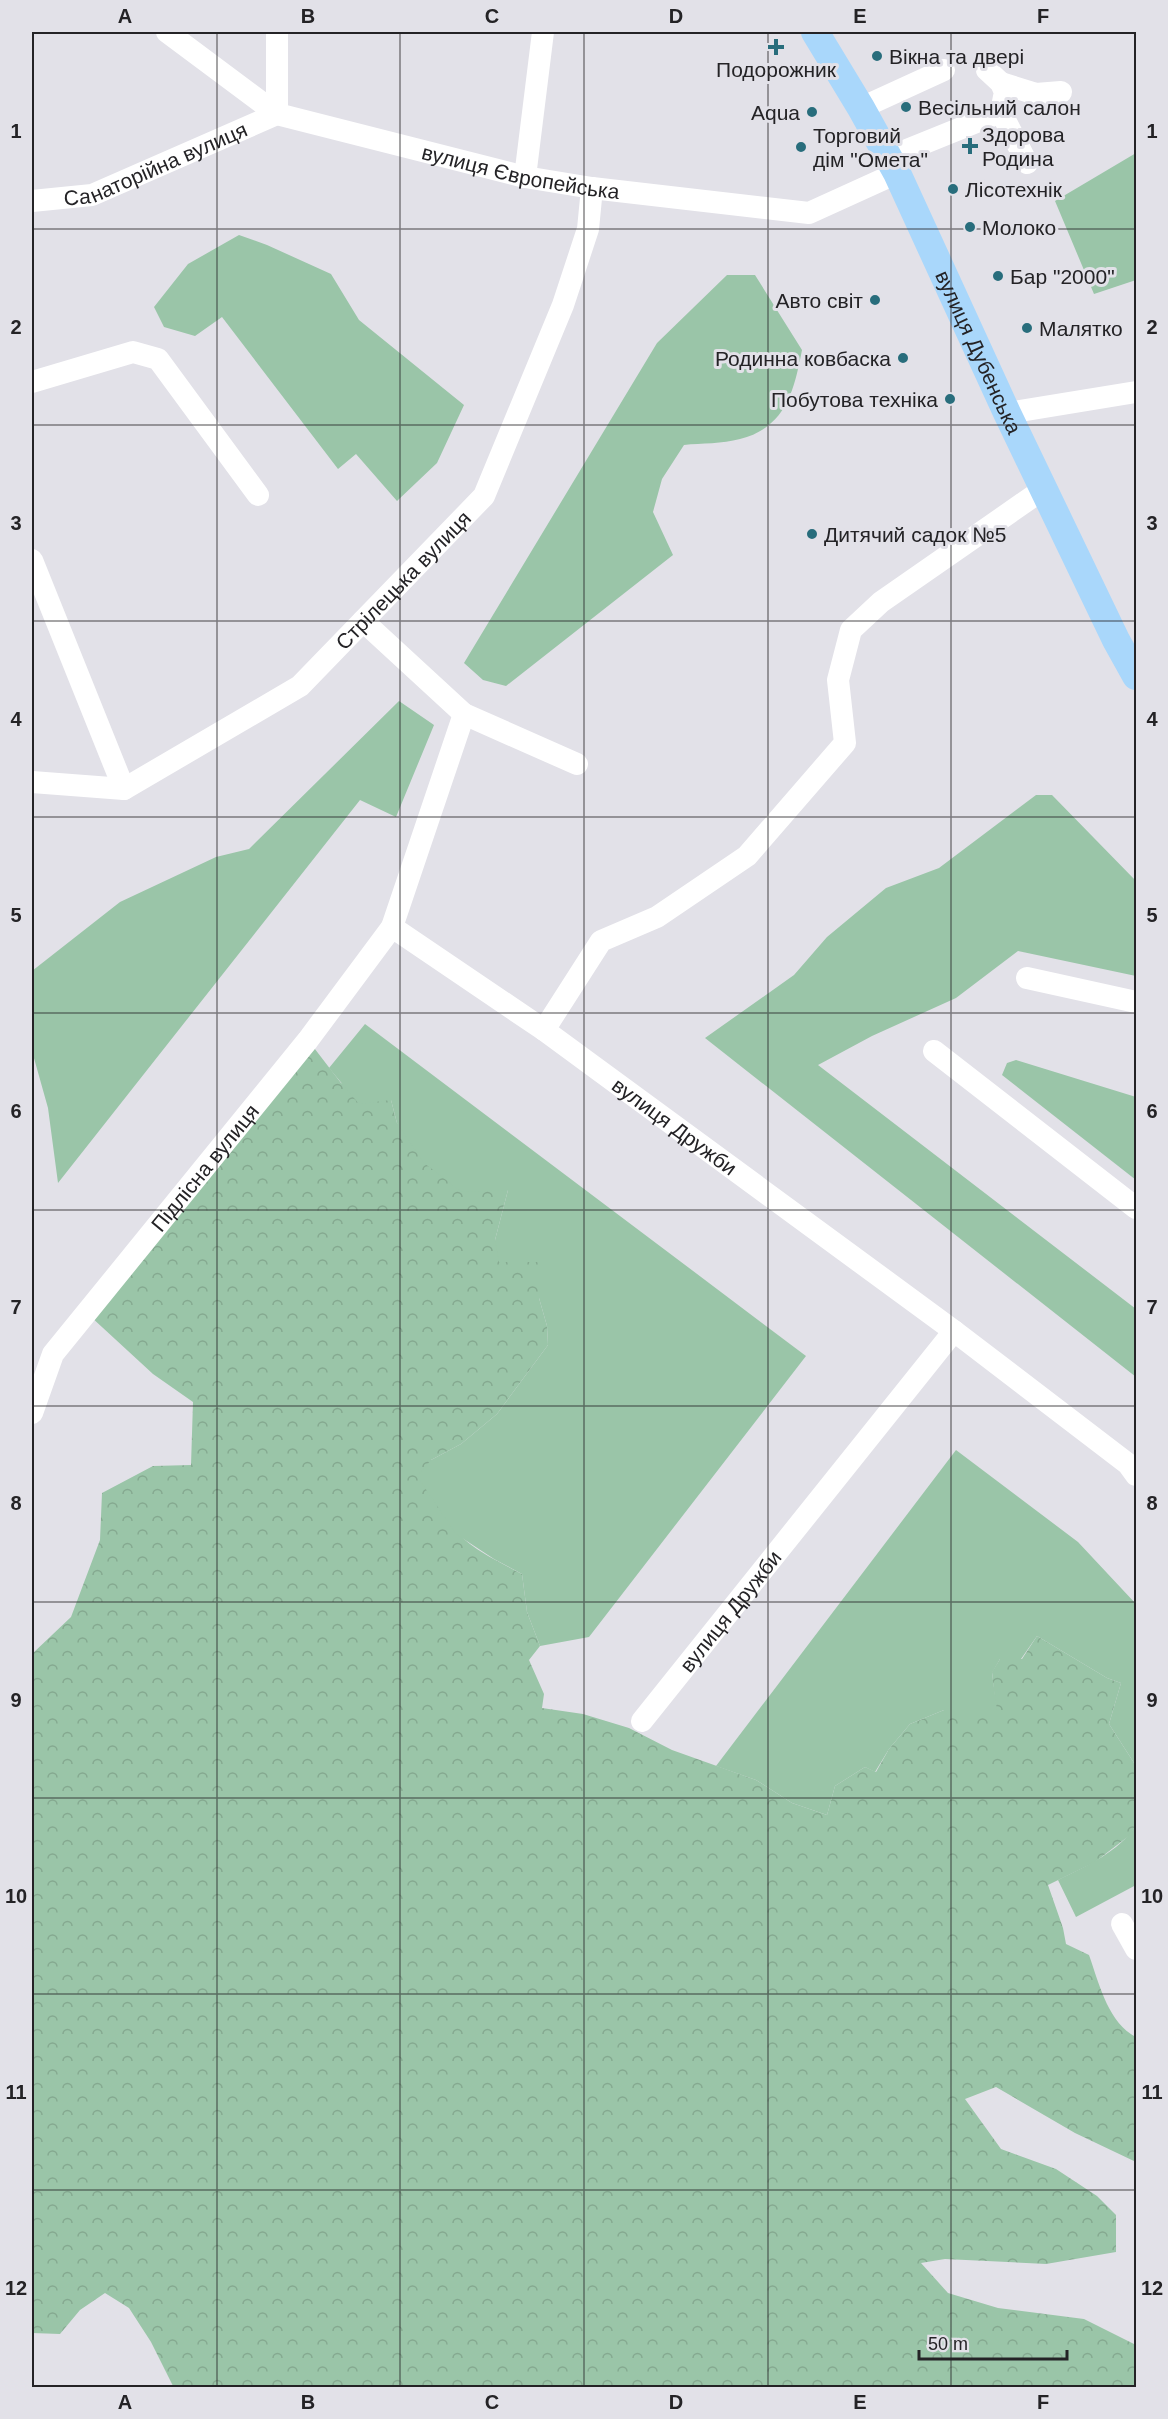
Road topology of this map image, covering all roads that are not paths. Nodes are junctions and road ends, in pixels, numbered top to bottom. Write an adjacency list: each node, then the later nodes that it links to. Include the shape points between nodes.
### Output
1 (167, 32): 9 (street, вулиця Європейська)
2 (277, 32): 9 (street)
3 (543, 32): 12 (street)
4 (815, 32): 7 (main road, вулиця Дубенська)
5 (944, 70): 7 (street)
6 (1061, 92): 8 (street, via 1036,94 994,76 1005,92)
7 (861, 108): 11 (main road, вулиця Дубенська)
8 (1001, 112): 10 (street); 11 (street, вулиця Європейська)
9 (277, 114): 12 (street, вулиця Європейська); 14 (street, Санаторійна вулиця, via 92,195)
10 (1027, 163)
11 (892, 164): 13 (street, вулиця Європейська, via 808,213); 17 (main road, вулиця Дубенська)
12 (525, 177): 13 (street, вулиця Європейська)
13 (592, 188): 21 (street, Стрілецька вулиця, via 588,229 563,305 484,496)
14 (32, 201)
15 (32, 382): 19 (street, via 133,352 158,359)
16 (1137, 392): 17 (street)
17 (1007, 413): 18 (main road, вулиця Дубенська)
18 (1045, 488): 22 (main road, вулиця Дубенська, via 1116,640); 30 (street, via 881,602 851,630 838,680 845,743 747,856 657,917 600,941)
19 (258, 495)
20 (32, 560): 26 (street)
21 (363, 621): 23 (street); 26 (street, Стрілецька вулиця, via 300,686)
22 (1137, 676)
23 (464, 714): 24 (street); 27 (street, Підлісна вулиця)
24 (577, 764)
25 (32, 782): 26 (street)
26 (124, 789)
27 (392, 927): 30 (street, вулиця Дружби); 34 (street, Підлісна вулиця, via 308,1040 53,1354)
28 (1027, 978): 29 (street)
29 (1137, 1002)
30 (544, 1030): 33 (street, вулиця Дружби)
31 (934, 1051): 32 (street)
32 (1137, 1208)
33 (954, 1332): 35 (street, вулиця Дружби); 36 (street, вулиця Дружби)
34 (32, 1413)
35 (1134, 1466)
36 (642, 1721)
37 (1122, 1924): 38 (street)
38 (1137, 1949)

